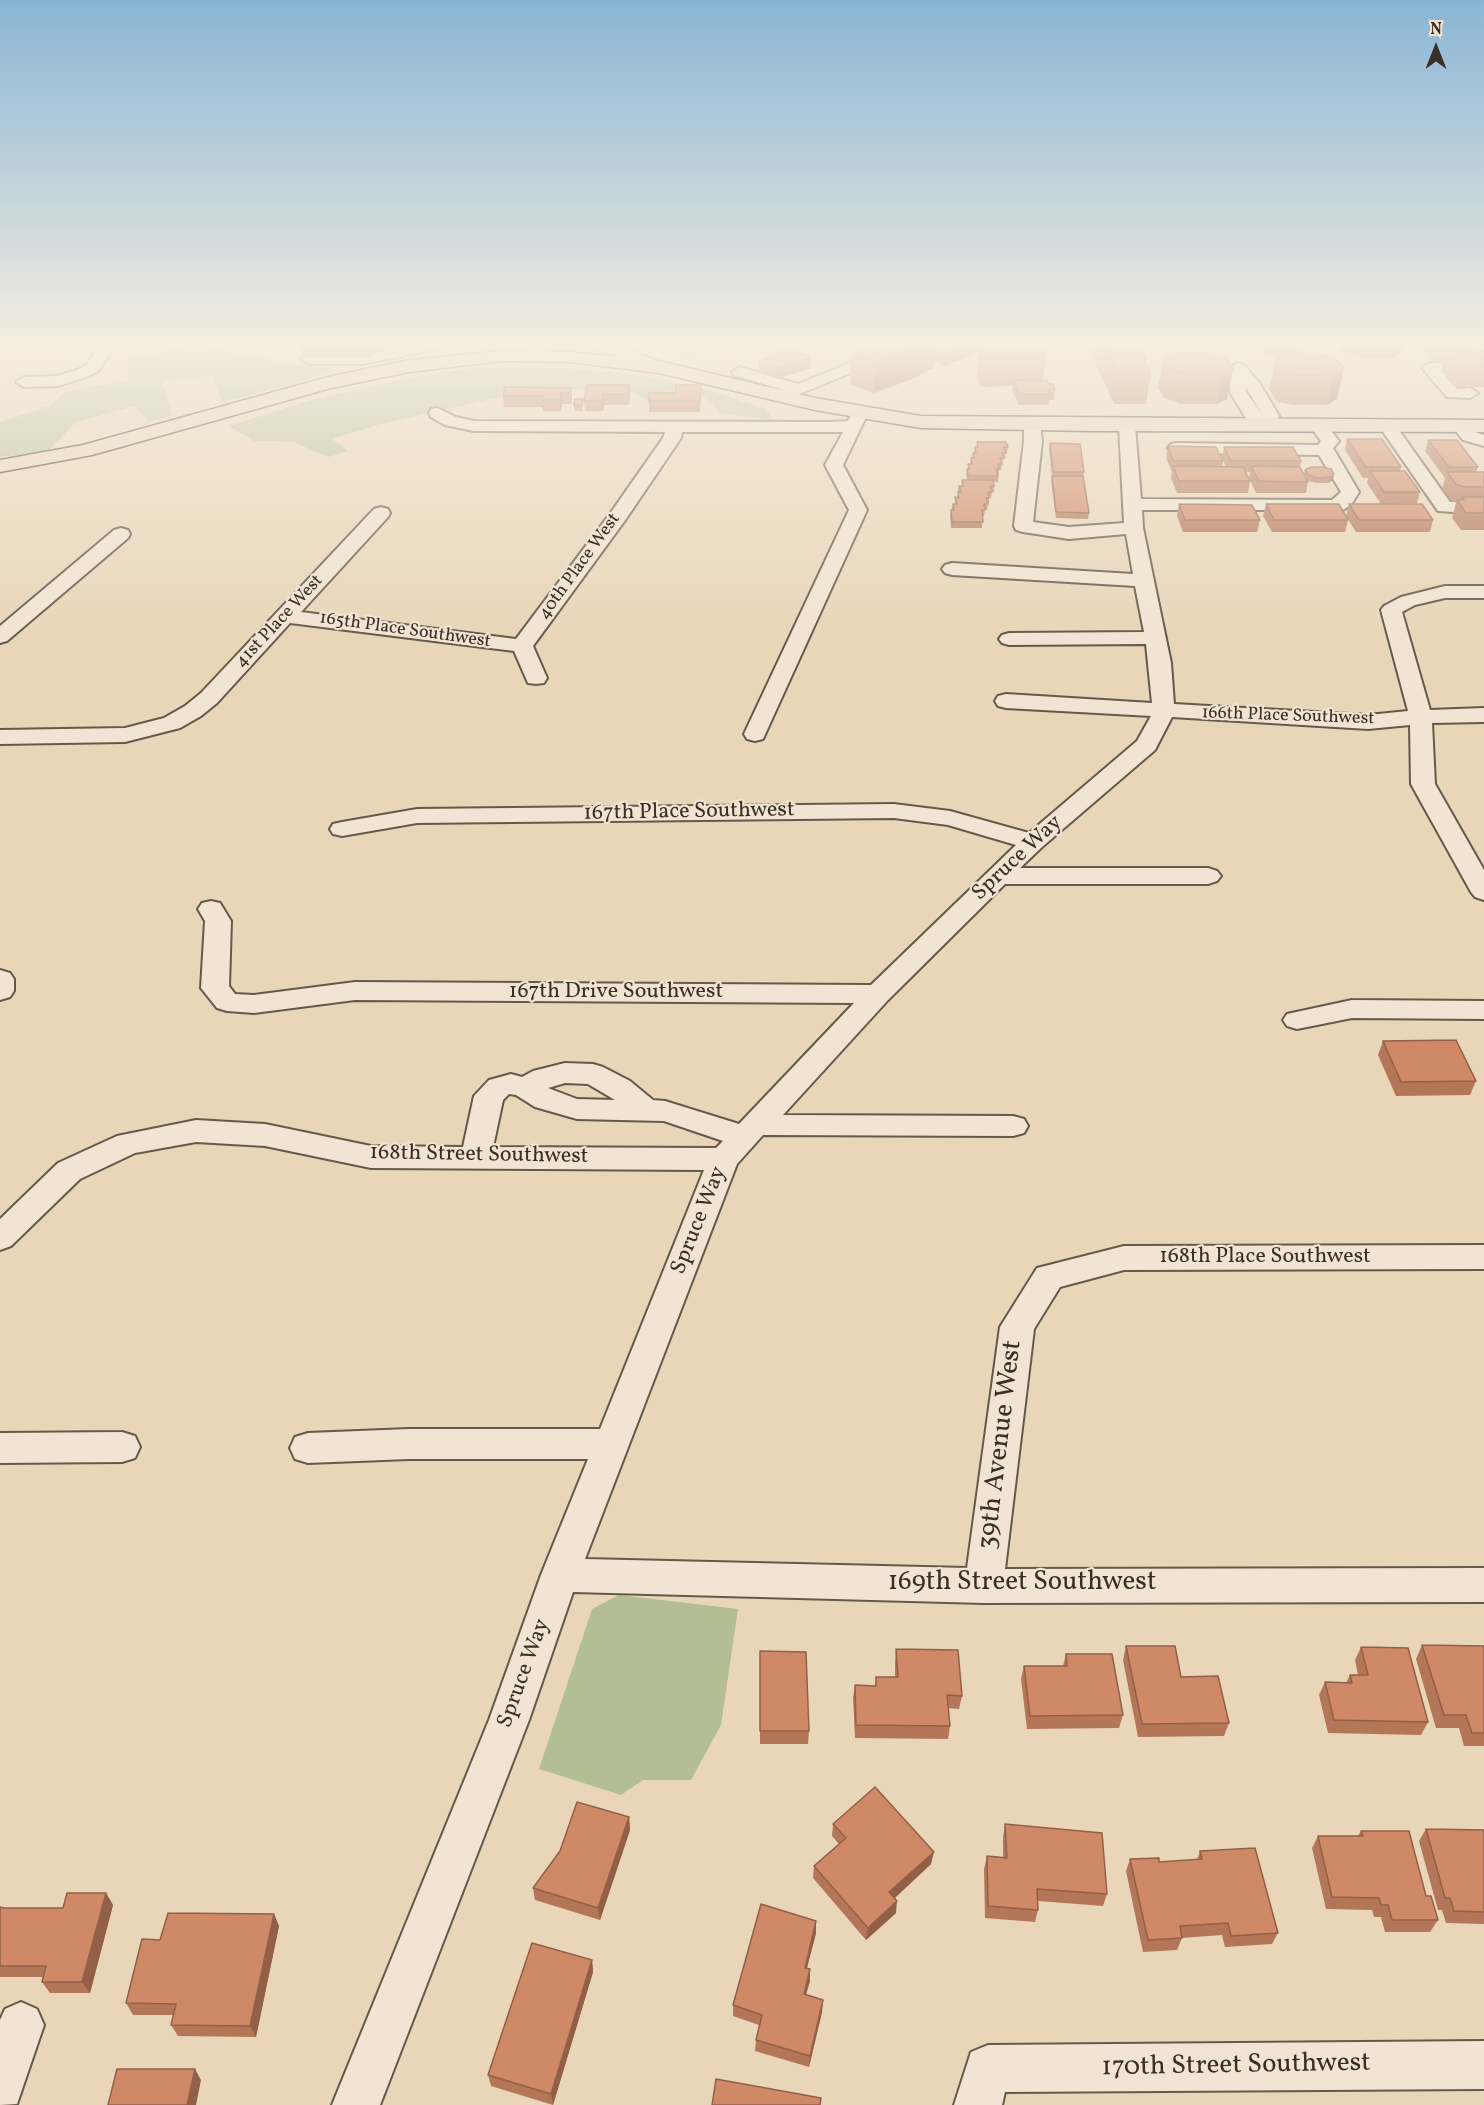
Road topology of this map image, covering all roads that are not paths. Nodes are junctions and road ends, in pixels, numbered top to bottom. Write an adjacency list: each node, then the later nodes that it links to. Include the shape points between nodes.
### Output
1 (120, 441): 10 (main road)
2 (670, 441): 22 (street, 40th Place West)
3 (846, 441): 28 (street, via 834,465 858,510)
4 (1033, 441): 13 (street, via 1023,526 1069,533)
5 (1128, 441): 13 (street)
6 (1330, 441): 9 (street)
7 (1398, 441): 11 (street, via 1445,507)
8 (1171, 448): 9 (street)
9 (1325, 450): 13 (street, via 1350,492 1346,501 1336,506)
10 (0, 466)
11 (1484, 508)
12 (381, 513): 18 (street, 41st Place West)
13 (1133, 516): 16 (street)
14 (121, 534): 19 (street)
15 (952, 569): 16 (street)
16 (1145, 580): 20 (street)
17 (1484, 592): 27 (street, via 1445,592 1408,600 1391,609)
18 (287, 616): 22 (street, 165th Place Southwest); 29 (street, 41st Place West, via 209,698 172,723 148,731 102,737)
19 (0, 637)
20 (1156, 638): 21 (street); 25 (street)
21 (1009, 639)
22 (522, 646): 23 (street)
23 (536, 678)
24 (1006, 701): 25 (street, 166th Place Southwest)
25 (1164, 712): 27 (street, 166th Place Southwest, via 1368,722); 31 (street, Spruce Way, via 1147,745)
26 (1484, 714): 27 (street, 166th Place Southwest)
27 (1421, 717): 34 (street, via 1423,784)
28 (755, 734)
29 (0, 737)
30 (342, 829): 31 (street, 167th Place Southwest, via 417,816 894,811 950,818)
31 (1033, 842): 32 (street, Spruce Way)
32 (998, 876): 33 (street); 38 (street, Spruce Way)
33 (1208, 876)
34 (1484, 892)
35 (211, 909): 38 (street, 167th Drive Southwest, via 218,921 215,988 227,1002 254,1005 355,991)
36 (0, 979): 37 (street)
37 (0, 992)
38 (878, 994): 42 (street, Spruce Way)
39 (1484, 1010): 40 (street, via 1352,1009)
40 (1297, 1020)
41 (1013, 1126): 42 (street, 168th Street Southwest)
42 (742, 1140): 43 (street, 168th Street Southwest); 43 (street, via 665,1112 577,1109 511,1084 499,1087 489,1096); 47 (street, Spruce Way)
43 (476, 1158): 44 (street, 168th Street Southwest, via 371,1157 265,1135 196,1131 128,1144 69,1171)
44 (0, 1238)
45 (1484, 1257): 46 (street, 168th Place Southwest, via 1124,1258)
46 (1049, 1277): 53 (street, 39th Avenue West, via 1017,1327)
47 (612, 1444): 50 (street); 51 (street, Spruce Way)
48 (122, 1447): 49 (street)
49 (0, 1448)
50 (308, 1448)
51 (560, 1575): 53 (street, 169th Street Southwest); 58 (street, Spruce Way, via 509,1720)
52 (1484, 1585): 53 (street, 169th Street Southwest)
53 (984, 1586)
54 (21, 2025): 56 (street)
55 (1484, 2065): 57 (street, 170th Street Southwest)
56 (0, 2087)
57 (983, 2087)
58 (356, 2105)

